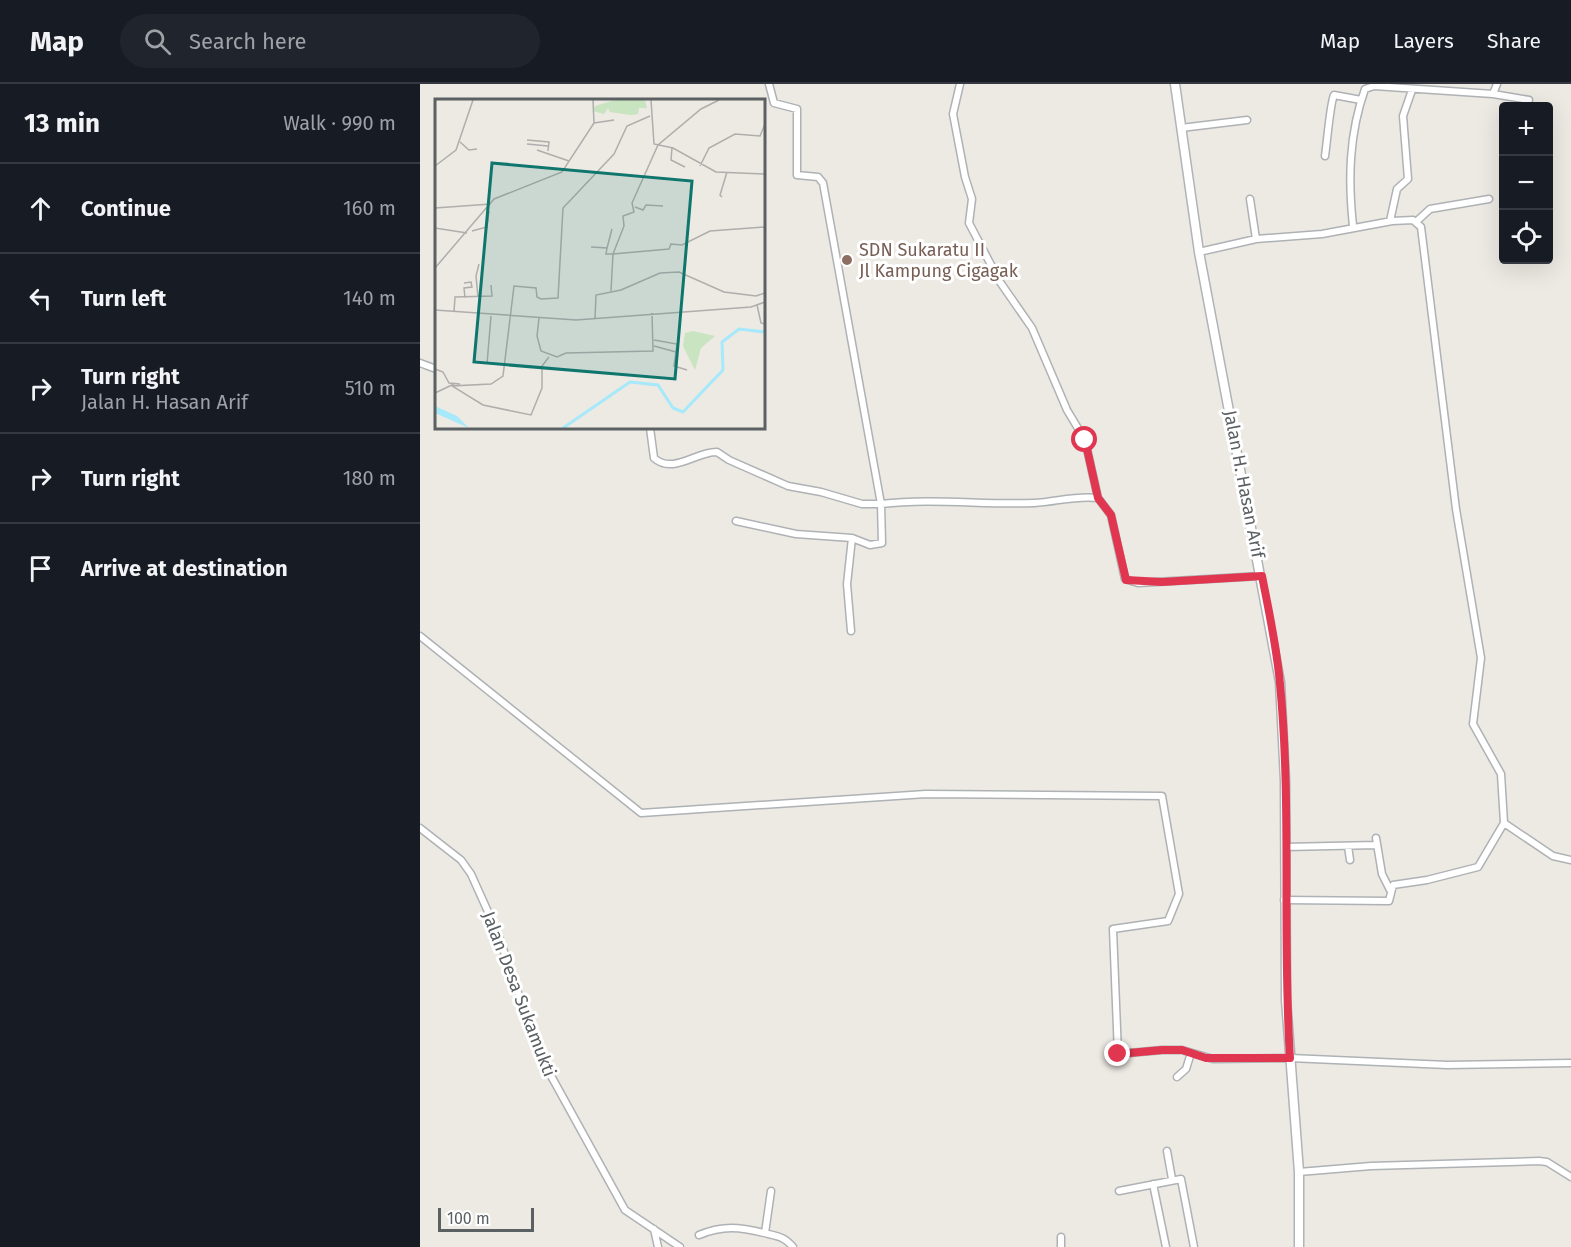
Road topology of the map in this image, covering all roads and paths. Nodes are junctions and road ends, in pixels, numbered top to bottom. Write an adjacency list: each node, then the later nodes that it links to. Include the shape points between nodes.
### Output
1 (769, 84): 23 (street, via 774,103 797,109 797,175 818,177 823,183)
2 (960, 84): 22 (street, via 953,114 972,200 969,223 1000,282 1032,328 1067,410 1085,440)
3 (1175, 84): 10 (main road, Jalan H. Hasan Arif)
4 (1497, 84): 6 (street)
5 (1412, 90): 6 (street); 7 (street, via 1369,86); 14 (street, via 1403,116 1408,179 1397,189)
6 (1493, 94): 8 (street)
7 (1361, 100): 11 (street, via 1334,95); 16 (street, via 1349,176)
8 (1529, 100)
9 (1247, 120): 10 (street)
10 (1180, 128): 18 (main road, Jalan H. Hasan Arif)
11 (1325, 156)
12 (1250, 199): 17 (street)
13 (1489, 199): 15 (street, via 1430,209)
14 (1389, 221): 15 (street); 16 (street)
15 (1417, 221): 29 (street, via 1425,246 1456,508 1480,654 1473,724 1500,771)
16 (1353, 226): 17 (street, via 1322,234)
17 (1256, 239): 18 (street)
18 (1199, 252): 26 (main road, Jalan H. Hasan Arif)
19 (420, 363): 20 (street)
20 (435, 369)
21 (650, 429): 23 (street, via 654,458 660,462 682,463 717,452 788,486 862,504)
22 (1098, 498): 23 (street, via 1034,503 927,500); 26 (street, via 1111,515 1122,572 1128,582)
23 (881, 504): 25 (street, via 882,543 870,545)
24 (736, 521): 25 (street, via 796,534)
25 (852, 538): 27 (street, via 847,584)
26 (1262, 576): 32 (main road, Jalan H. Hasan Arif, via 1280,682)
27 (851, 631)
28 (420, 636): 37 (street, via 641,813 926,794 1162,796 1179,894 1168,921 1113,929 1118,1054 1162,1050)
29 (1504, 823): 34 (street, via 1553,856); 35 (street, via 1478,867 1392,885)
30 (420, 828): 48 (street, Jalan Desa Sukamukti, via 461,860 471,874 498,934 550,1079 625,1210)
31 (1348, 846): 32 (street); 33 (street); 35 (street, via 1377,842 1382,874)
32 (1285, 848): 36 (main road, Jalan H. Hasan Arif)
33 (1350, 860)
34 (1571, 860)
35 (1390, 890): 36 (street, via 1389,901)
36 (1284, 900): 38 (main road, Jalan H. Hasan Arif)
37 (1191, 1053): 38 (street, via 1206,1058); 40 (street, via 1186,1069)
38 (1290, 1060): 39 (street, via 1447,1065); 42 (main road, Jalan H. Hasan Arif)
39 (1571, 1063)
40 (1177, 1077)
41 (1167, 1151): 44 (street)
42 (1299, 1173): 43 (street, via 1371,1166 1524,1161 1547,1162); 58 (main road, Jalan H. Hasan Arif)
43 (1571, 1177)
44 (1172, 1179): 45 (street); 57 (street, via 1182,1181)
45 (1153, 1184): 47 (street); 56 (street)
46 (771, 1191): 49 (street)
47 (1119, 1191)
48 (654, 1228): 52 (street); 53 (street, Jalan Desa Sukamukti)
49 (765, 1233): 50 (street, via 718,1227); 54 (street, via 781,1237)
50 (699, 1236)
51 (1061, 1237): 55 (street)
52 (658, 1247)
53 (680, 1247)
54 (793, 1247)
55 (1061, 1247)
56 (1166, 1247)
57 (1194, 1247)
58 (1299, 1247)

